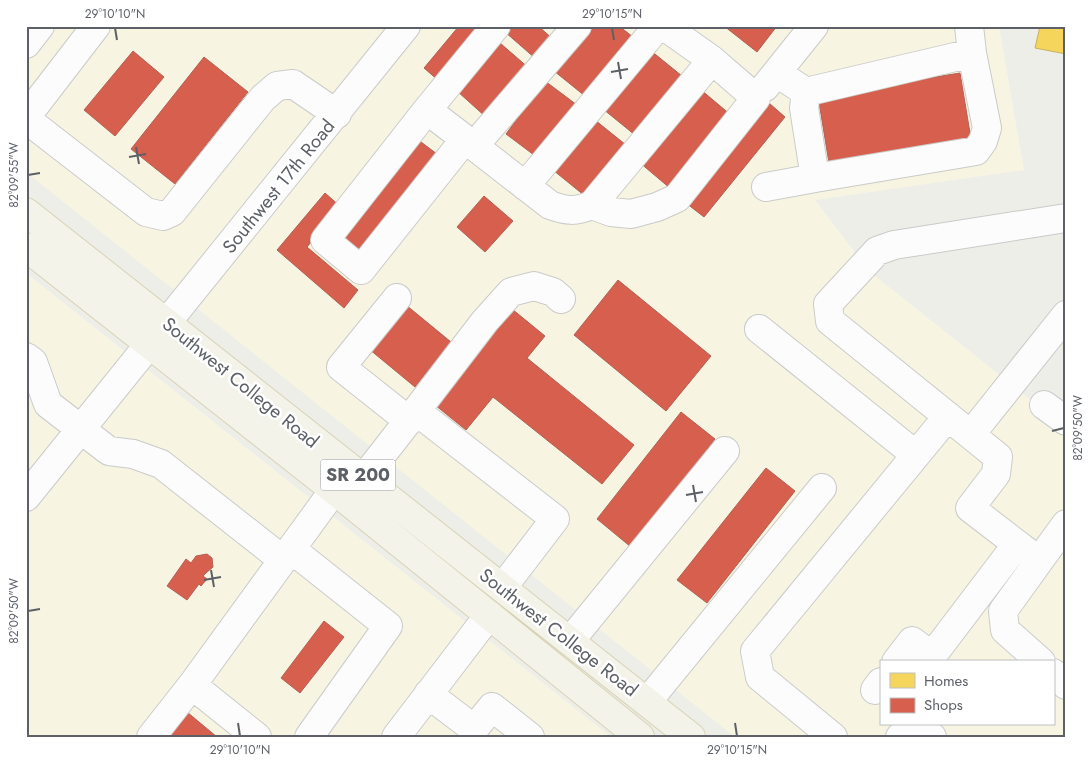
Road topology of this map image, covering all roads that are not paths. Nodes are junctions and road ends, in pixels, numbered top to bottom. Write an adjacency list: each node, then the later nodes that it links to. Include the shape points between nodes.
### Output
1 (40, 26): 10 (street)
2 (96, 26): 18 (street)
3 (496, 26): 16 (street)
4 (658, 26): 21 (street)
5 (664, 26): 12 (street)
6 (814, 26): 13 (street)
7 (969, 26): 11 (street)
8 (400, 29): 17 (street, Southwest 17th Road)
9 (566, 30): 19 (street)
10 (26, 44)
11 (972, 53): 14 (street); 20 (street, via 987,128 976,151)
12 (712, 60): 15 (street); 23 (street)
13 (777, 73): 14 (street); 15 (street)
14 (806, 92): 20 (street, via 804,108)
15 (756, 98): 23 (street, via 676,198 631,214)
16 (428, 110): 19 (street); 19 (street, via 325,240 361,270)
17 (337, 114): 18 (street, via 293,84 277,86 263,98 172,212 163,216 146,212); 30 (street, Southwest 17th Road)
18 (26, 118)
19 (469, 142): 21 (street)
20 (815, 178): 22 (street)
21 (525, 186): 23 (street, via 550,205 565,211)
22 (766, 188)
23 (592, 206)
24 (26, 212): 30 (main road, Southwest College Road / SR 200)
25 (1066, 218): 36 (street, via 894,245 877,251 828,304 830,321)
26 (26, 247): 32 (main road, Southwest College Road / SR 200)
27 (397, 298): 35 (street, via 341,367)
28 (561, 298): 35 (street, via 534,286 511,292)
29 (1066, 315): 39 (street)
30 (166, 322): 32 (street, Southwest 17th Road); 42 (main road, Southwest College Road / SR 200)
31 (759, 329): 41 (street)
32 (149, 345): 38 (street, Southwest 17th Road); 44 (main road, Southwest College Road / SR 200)
33 (26, 357): 38 (street, via 33,362 48,404)
34 (1044, 405): 37 (street)
35 (413, 416): 42 (street); 50 (street, via 555,519)
36 (948, 416): 39 (street); 41 (street)
37 (1066, 422)
38 (80, 429): 45 (street, Southwest 17th Road); 48 (street, via 109,450 161,464)
39 (971, 434): 47 (street, via 998,457 996,474 970,508)
40 (725, 450): 52 (street)
41 (916, 455): 67 (street, via 755,651 760,677)
42 (363, 479): 50 (main road, Southwest College Road / SR 200)
43 (822, 488): 59 (street)
44 (334, 490): 48 (street); 51 (main road, Southwest College Road / SR 200)
45 (26, 497)
46 (1066, 524): 49 (street)
47 (1017, 544): 49 (street); 53 (street, via 932,656 912,640)
48 (287, 554): 56 (street); 62 (street, via 388,626)
49 (1039, 561): 54 (street, via 1003,611 1005,630)
50 (503, 587): 52 (main road, Southwest College Road / SR 200)
51 (489, 615): 58 (street); 65 (main road, Southwest College Road / SR 200)
52 (570, 641): 59 (main road, Southwest College Road / SR 200)
53 (897, 660)
54 (1039, 660)
55 (1054, 674): 57 (street)
56 (192, 685): 60 (street); 61 (street)
57 (1066, 685)
58 (428, 694): 63 (street); 64 (street, via 474,729 492,707)
59 (647, 702): 66 (main road, Southwest College Road / SR 200)
60 (151, 737)
61 (256, 737)
62 (309, 737)
63 (396, 737)
64 (530, 737)
65 (640, 737)
66 (691, 737)
67 (833, 737)
68 (900, 737): 69 (street, via 906,730 920,727)
69 (932, 737)

